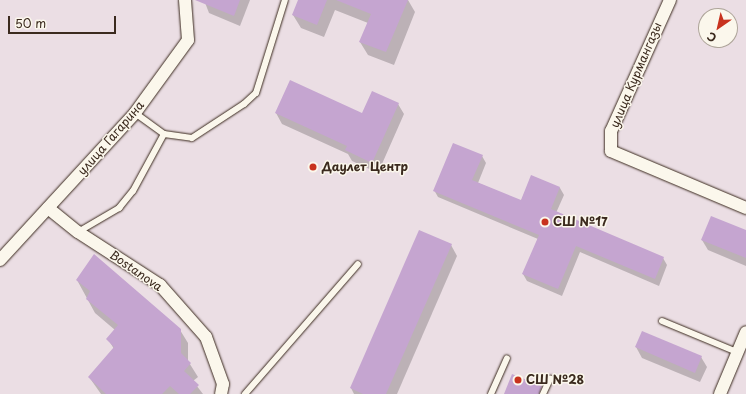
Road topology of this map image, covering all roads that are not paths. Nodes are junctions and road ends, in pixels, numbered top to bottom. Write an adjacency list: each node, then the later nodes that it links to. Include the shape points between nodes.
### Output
1 (185, 0): 4 (street, улица Гагарина, via 188,40)
2 (285, 0): 5 (lane, via 256,92 244,104 192,138)
3 (670, 0): 7 (street, улица Курмангазы, via 611,131 611,151)
4 (135, 113): 5 (lane); 6 (street, улица Гагарина)
5 (164, 134): 8 (lane, via 133,191 119,208)
6 (48, 208): 8 (street, Bostanova); 9 (street, улица Гагарина)
7 (746, 208)
8 (78, 232): 16 (street, Bostanova, via 160,284 206,337 223,384)
9 (0, 260)
10 (358, 264): 17 (lane)
11 (662, 321): 13 (lane)
12 (746, 332): 13 (street)
13 (738, 352): 20 (street)
14 (507, 358): 18 (lane)
15 (550, 379): 19 (lane)
16 (221, 394)
17 (244, 394)
18 (492, 394)
19 (543, 394)
20 (720, 394)

